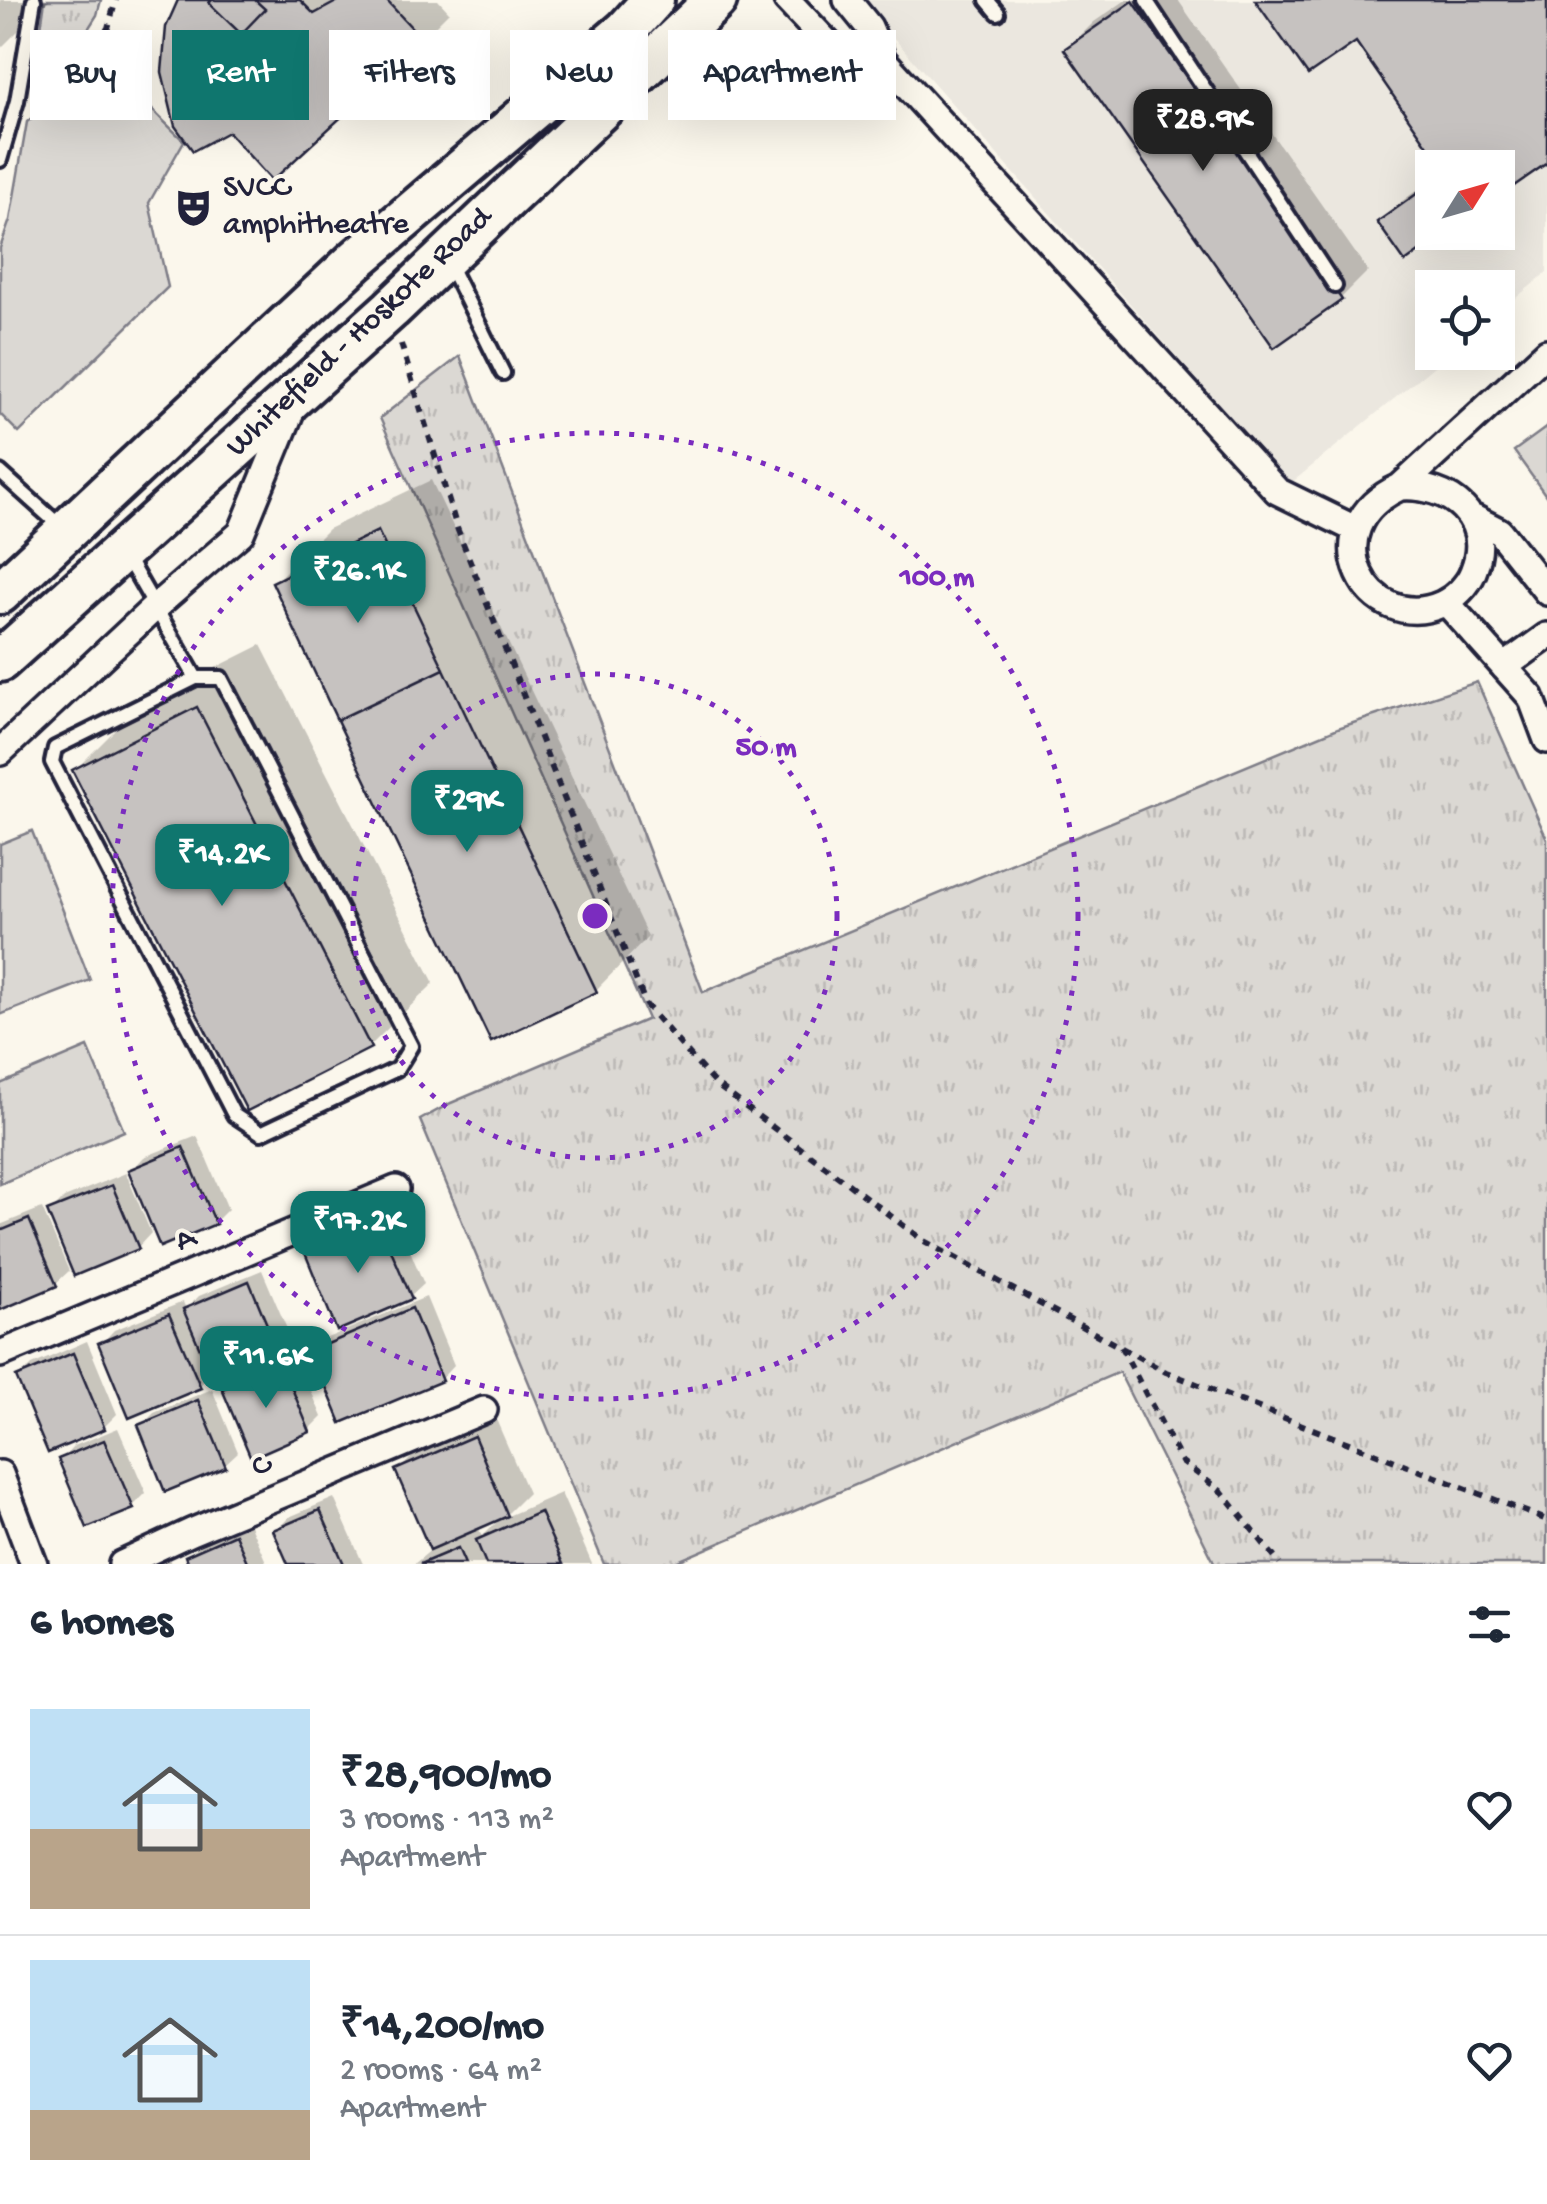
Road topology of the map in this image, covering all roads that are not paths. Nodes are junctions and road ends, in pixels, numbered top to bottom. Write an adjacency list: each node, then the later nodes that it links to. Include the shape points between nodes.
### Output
1 (34, 0): 13 (lane)
2 (653, 0): 16 (main road, Whitefield - Hoskote Road)
3 (716, 0): 15 (main road, Whitefield - Hoskote Road)
4 (787, 0): 9 (street)
5 (847, 0): 10 (street)
6 (987, 0): 8 (lane)
7 (1146, 0): 17 (lane)
8 (998, 13)
9 (815, 30)
10 (870, 30)
11 (896, 75): 25 (street, via 1277,492)
12 (0, 99): 13 (lane)
13 (17, 102): 14 (lane)
14 (0, 160)
15 (444, 255): 18 (main road, Whitefield - Hoskote Road); 20 (lane)
16 (356, 260): 18 (main road); 26 (main road, Whitefield - Hoskote Road)
17 (1335, 286)
18 (391, 309): 21 (main road, Whitefield - Hoskote Road)
19 (1547, 352): 23 (street)
20 (502, 373)
21 (300, 391): 27 (main road, Whitefield - Hoskote Road); 31 (street, via 241,533)
22 (0, 472): 26 (lane)
23 (1400, 487): 24 (street, via 1441,490); 25 (street, via 1365,510)
24 (1470, 516): 28 (street, via 1499,531); 30 (street, via 1477,535 1473,574)
25 (1355, 529): 30 (street, via 1355,561 1386,602 1406,610)
26 (66, 532): 29 (main road, Whitefield - Hoskote Road)
27 (123, 550): 31 (lane); 33 (main road, Whitefield - Hoskote Road)
28 (1547, 592)
29 (0, 593)
30 (1446, 602): 34 (street)
31 (154, 608): 35 (lane); 37 (street)
32 (1547, 636): 34 (street)
33 (0, 661)
34 (1504, 667): 36 (street, via 1531,697)
35 (196, 678): 35 (lane, via 55,748 52,762 234,1116 260,1132 396,1070 411,1046 221,678)
36 (1547, 740)
37 (0, 752)
38 (396, 1189): 39 (street, A)
39 (0, 1354)
40 (484, 1410): 43 (street, C)
41 (0, 1474): 42 (street)
42 (34, 1564)
43 (122, 1564)

